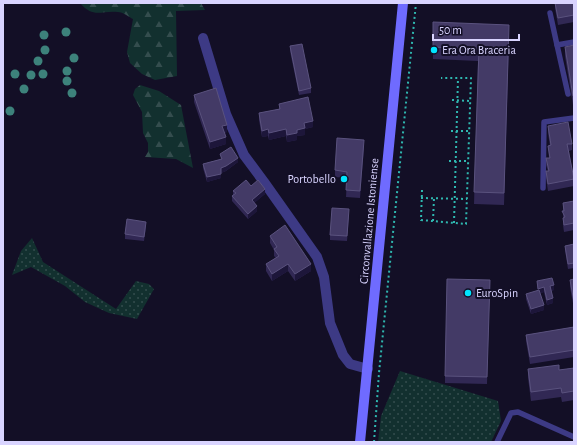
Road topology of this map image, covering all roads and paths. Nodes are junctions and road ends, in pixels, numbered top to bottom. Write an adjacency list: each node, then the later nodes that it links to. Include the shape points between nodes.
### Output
1 (403, 3): 28 (main road, Circonvallazione Istoniense)
2 (416, 3): 31 (path)
3 (550, 13): 6 (lane)
4 (203, 38): 28 (street, via 226,114 244,155 317,257 324,277 330,322 343,355 350,364)
5 (574, 42): 6 (lane)
6 (557, 45): 9 (lane)
7 (441, 78): 8 (path)
8 (458, 78): 11 (path); 12 (path, via 471,78)
9 (568, 94)
10 (452, 100): 11 (path)
11 (457, 100): 12 (path); 15 (path)
12 (470, 101): 16 (path)
13 (574, 118): 20 (lane, via 544,122)
14 (451, 131): 15 (path)
15 (456, 131): 16 (path); 18 (path)
16 (469, 131): 19 (path)
17 (449, 161): 18 (path)
18 (456, 161): 19 (path); 24 (path)
19 (468, 162): 25 (path)
20 (543, 188)
21 (422, 190): 22 (path)
22 (421, 198): 23 (path); 26 (path, via 421,220)
23 (434, 198): 24 (path); 26 (path)
24 (455, 199): 25 (path); 27 (path)
25 (467, 199): 27 (path, via 466,224)
26 (433, 221): 27 (path)
27 (454, 223)
28 (368, 369): 30 (main road, Circonvallazione Istoniense)
29 (574, 437): 32 (lane, via 518,412 511,413)
30 (360, 442)
31 (374, 442)
32 (497, 442)

